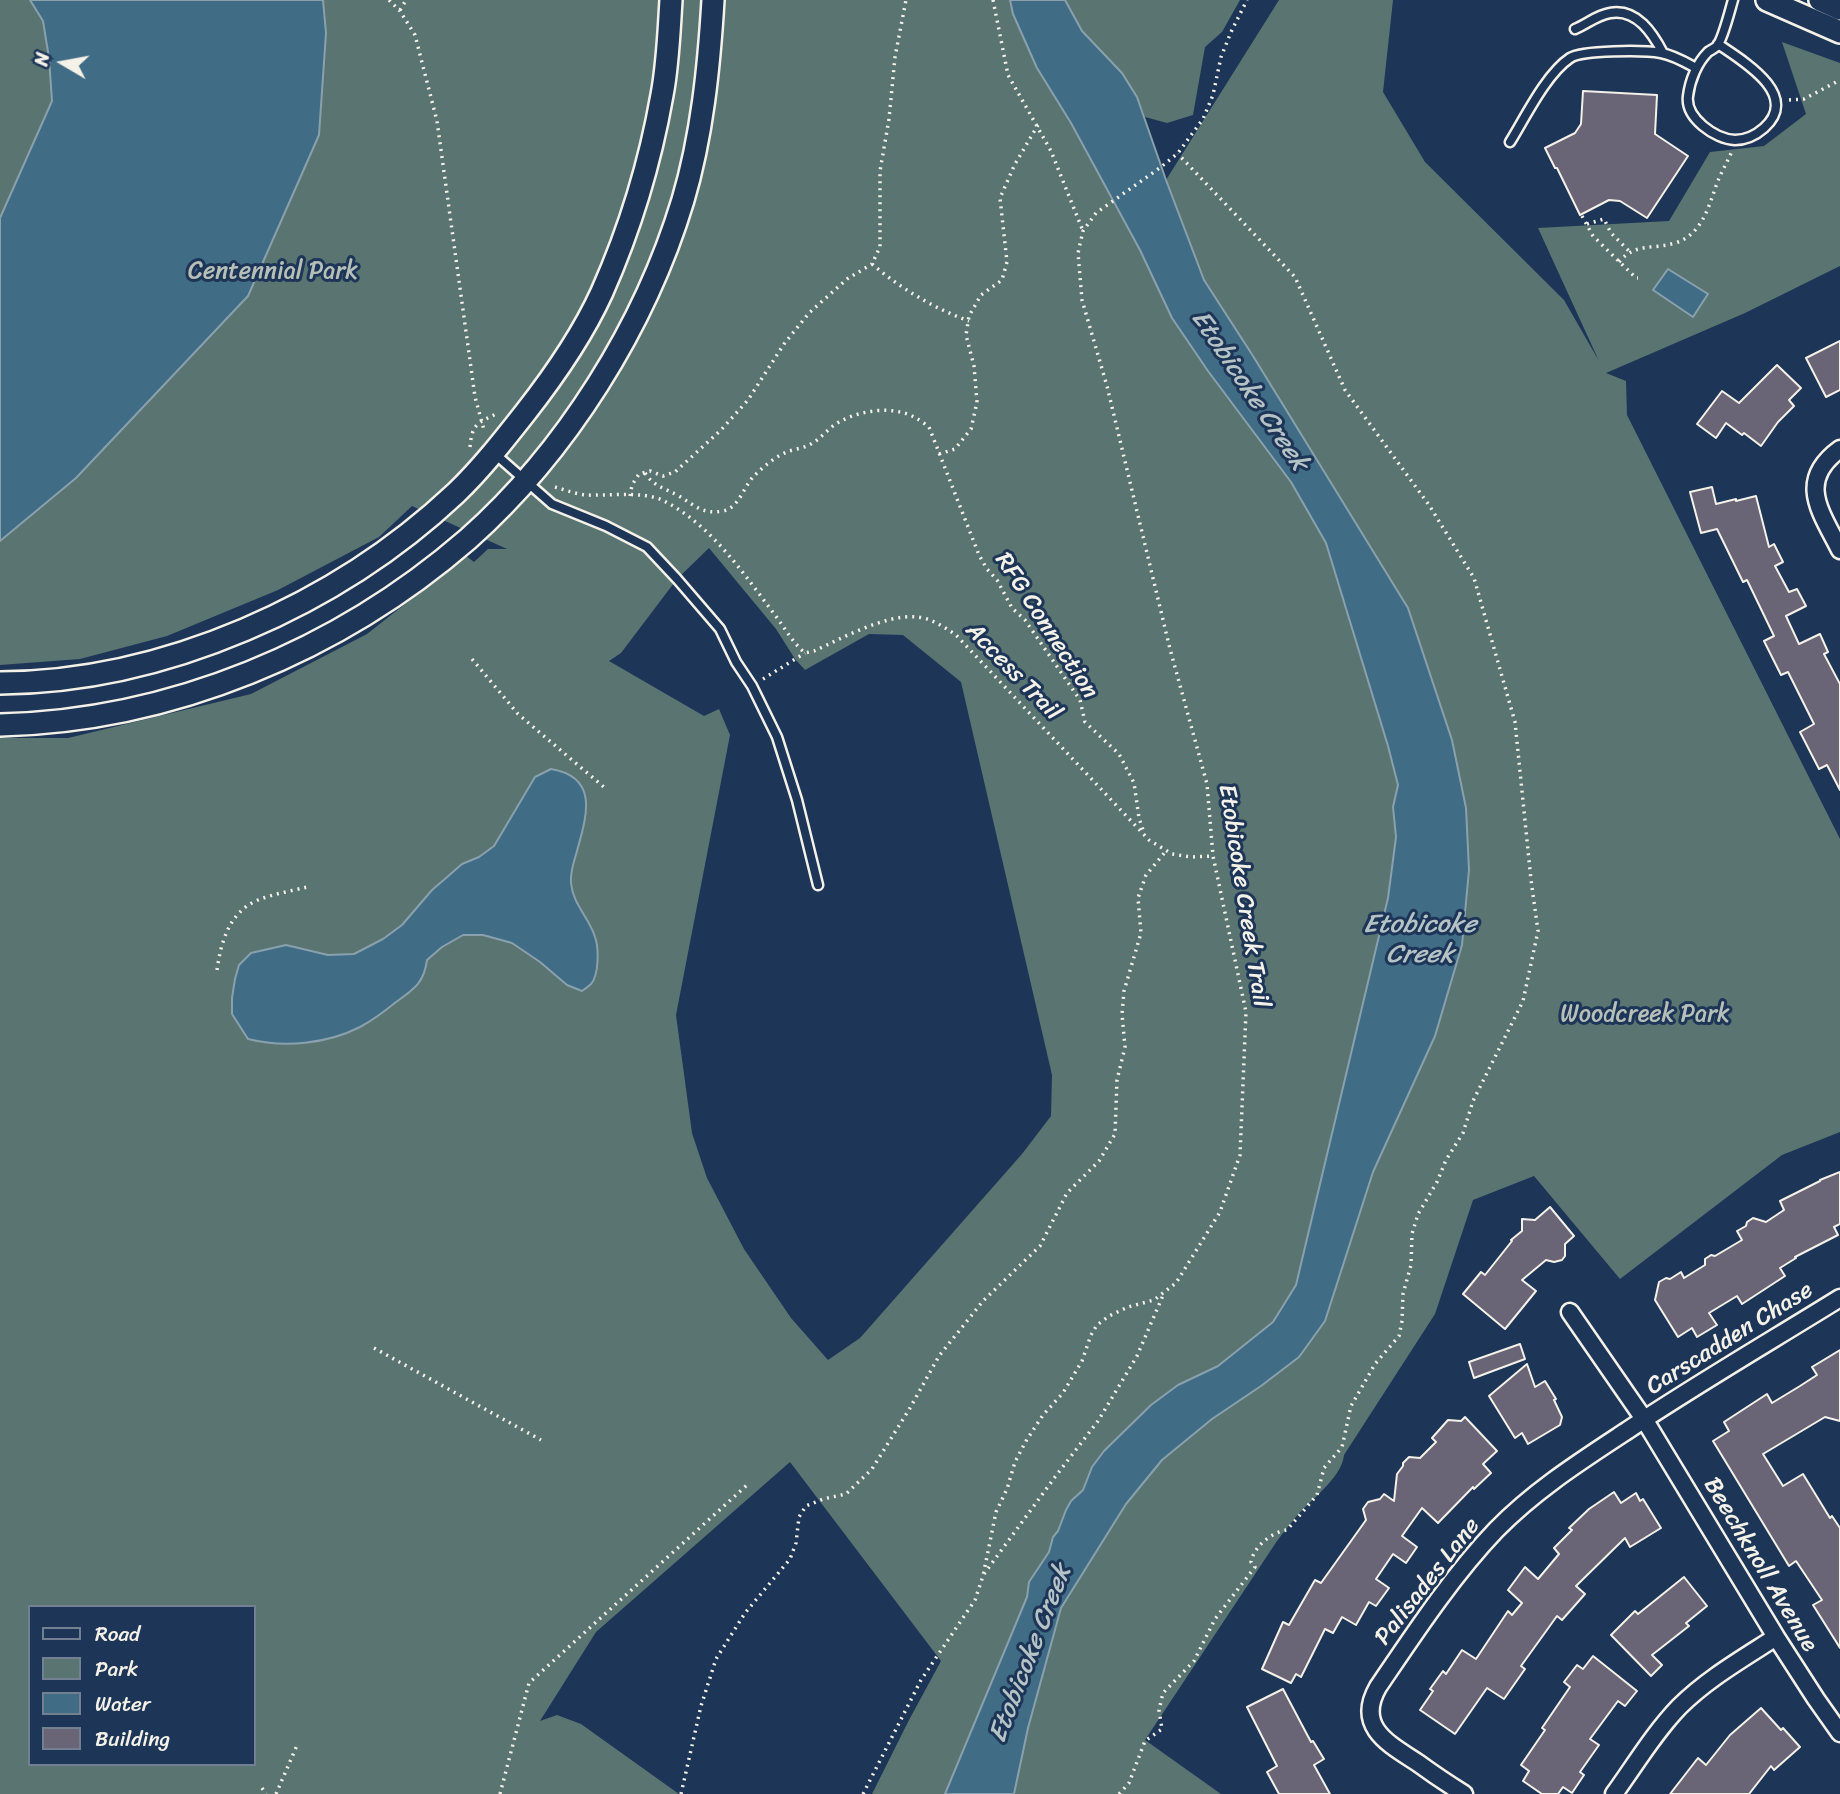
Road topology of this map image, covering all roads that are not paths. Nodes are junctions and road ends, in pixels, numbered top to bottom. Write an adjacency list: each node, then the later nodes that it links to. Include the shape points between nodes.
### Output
1 (671, 0): 14 (street, via 663,94 642,185 621,246 576,340 547,386)
2 (713, 0): 15 (street, via 694,155 663,256 610,365)
3 (1733, 0): 9 (lane)
4 (1767, 0): 8 (street)
5 (1820, 0): 6 (street)
6 (1840, 9)
7 (1575, 29): 10 (lane, via 1610,13 1629,15 1647,27)
8 (1840, 32)
9 (1718, 44): 11 (lane); 11 (lane, via 1767,84 1777,101 1777,112 1769,123 1749,138 1738,139 1723,137 1702,125 1689,108)
10 (1663, 53): 11 (lane); 12 (lane, via 1621,51 1571,57 1549,80)
11 (1696, 68)
12 (1510, 142)
13 (1840, 449): 16 (street, via 1821,467 1814,492)
14 (494, 453): 15 (lane); 17 (street, via 404,537 268,619 187,652 141,664 54,680)
15 (526, 480): 18 (street, via 427,572 369,612 280,660 155,704 65,720); 19 (lane, via 552,504 647,547 720,629 777,737)
16 (1840, 550)
17 (0, 683)
18 (0, 725)
19 (818, 885)
20 (1840, 1298): 22 (street, Carscadden Chase)
21 (1570, 1312): 22 (street, Beechknoll Avenue)
22 (1644, 1419): 23 (street, Beechknoll Avenue); 25 (street, Palisades Lane, via 1558,1476 1496,1530 1445,1592 1373,1695 1371,1712 1380,1737)
23 (1776, 1637): 24 (street, Beechknoll Avenue); 26 (street, via 1716,1676 1681,1706)
24 (1840, 1733)
25 (1464, 1794)
26 (1615, 1794)

